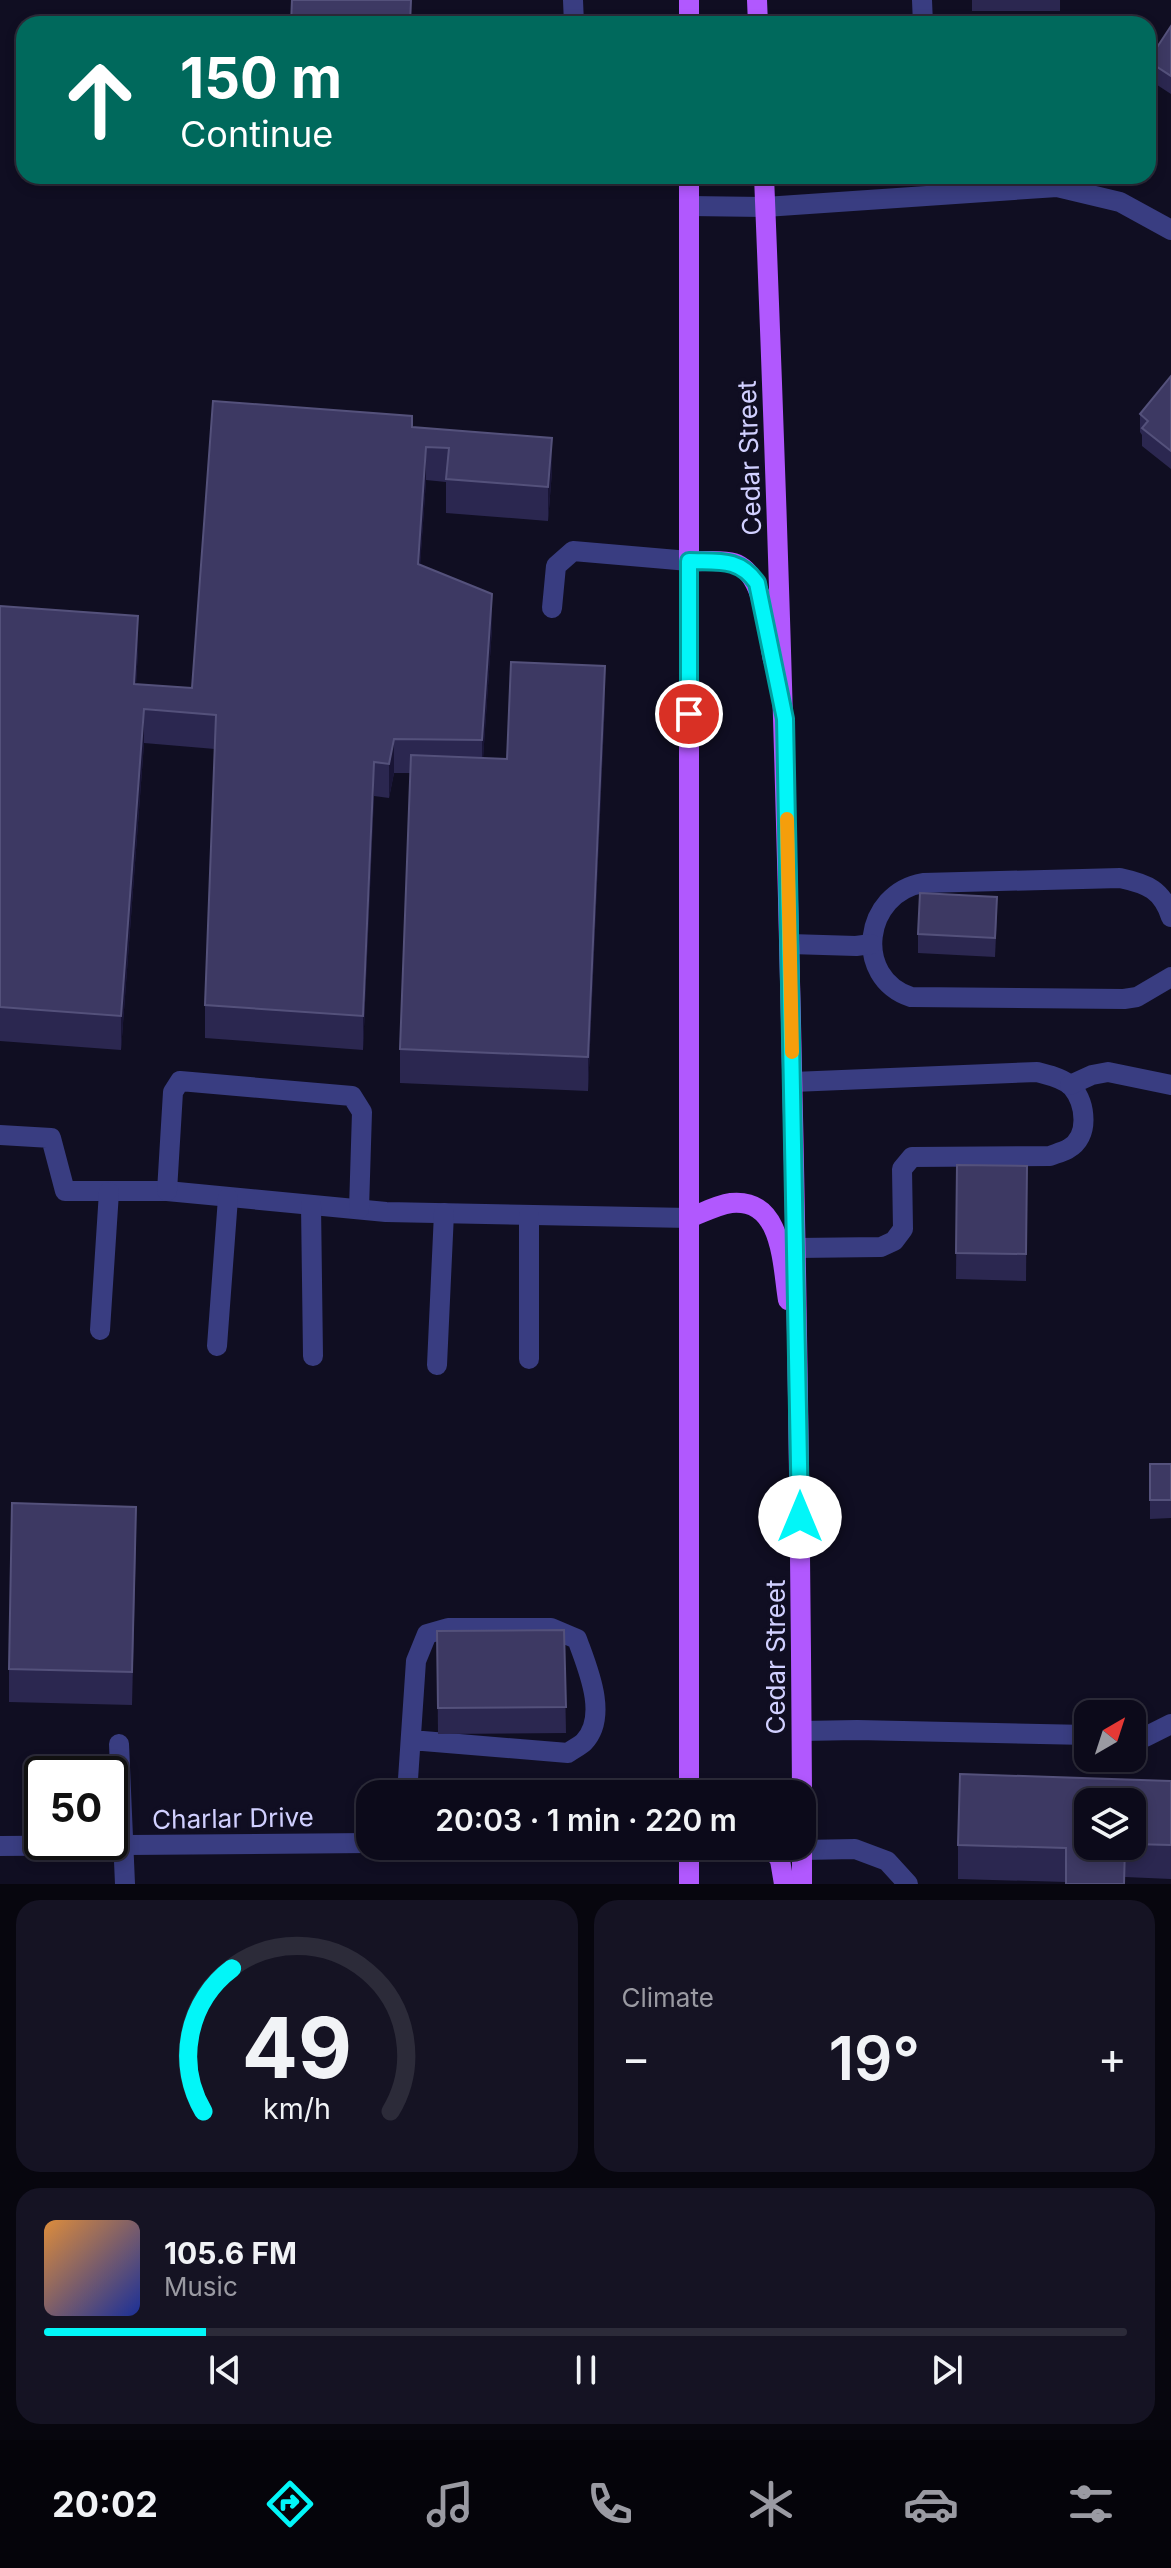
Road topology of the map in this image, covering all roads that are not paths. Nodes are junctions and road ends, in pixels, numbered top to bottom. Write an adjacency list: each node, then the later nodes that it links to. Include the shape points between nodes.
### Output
1 (689, 184): 5 (main road)
2 (764, 184): 6 (main road, Cedar Street)
3 (1034, 184): 6 (street)
4 (1063, 184): 7 (street, via 1120,202)
5 (689, 206): 6 (street); 8 (main road)
6 (765, 207): 10 (main road, Cedar Street)
7 (1171, 230)
8 (689, 561): 9 (street, via 573,551 556,566); 10 (main road, via 733,563 757,583); 26 (main road)
9 (552, 608)
10 (785, 719): 12 (main road, Cedar Street)
11 (1171, 917): 13 (street, via 1157,892 1120,878 923,883 904,889 878,915)
12 (790, 944): 13 (street); 15 (main road, Cedar Street)
13 (871, 944): 14 (street, via 878,969 911,997 1124,999)
14 (1171, 977)
15 (793, 1082): 16 (street, via 1037,1072); 27 (main road, Cedar Street)
16 (1070, 1085): 17 (street, via 1108,1072); 27 (street, via 1085,1122 1071,1148 1050,1156 912,1157 902,1169 903,1229 894,1241 881,1247)
17 (1171, 1085)
18 (0, 1135): 20 (street, via 51,1138 65,1191)
19 (167, 1191): 20 (street); 21 (street); 23 (street, via 173,1092 180,1081 352,1096 362,1112)
20 (109, 1192): 28 (street)
21 (228, 1198): 22 (street); 29 (street)
22 (311, 1205): 23 (street); 30 (street)
23 (359, 1209): 24 (street)
24 (444, 1213): 25 (street); 33 (street)
25 (529, 1216): 26 (street); 31 (street)
26 (689, 1218): 32 (main road, via 731,1203 766,1214 776,1232); 42 (main road)
27 (797, 1248): 32 (main road, Cedar Street)
28 (100, 1330)
29 (217, 1346)
30 (313, 1356)
31 (529, 1359)
32 (799, 1363): 35 (main road, Cedar Street)
33 (437, 1365)
34 (1171, 1724): 37 (street)
35 (802, 1731): 36 (street); 43 (main road, Cedar Street)
36 (1074, 1735)
37 (1146, 1736)
38 (411, 1740): 38 (street, via 416,1661 427,1634 448,1628 551,1628 577,1639 596,1701 585,1741 568,1753); 41 (street)
39 (119, 1744): 40 (street)
40 (120, 1756)
41 (408, 1780)
42 (689, 1780)
43 (802, 1780)
44 (356, 1843): 45 (street, Charlar Drive)
45 (128, 1845)
46 (0, 1846): 47 (street, Charlar Drive)
47 (24, 1846)
48 (816, 1850): 57 (street, via 855,1849 887,1861)
49 (125, 1860): 53 (street)
50 (689, 1860): 54 (main road)
51 (780, 1860): 55 (main road)
52 (802, 1860): 56 (main road)
53 (125, 1884)
54 (689, 1884)
55 (784, 1884)
56 (802, 1884)
57 (908, 1884)

